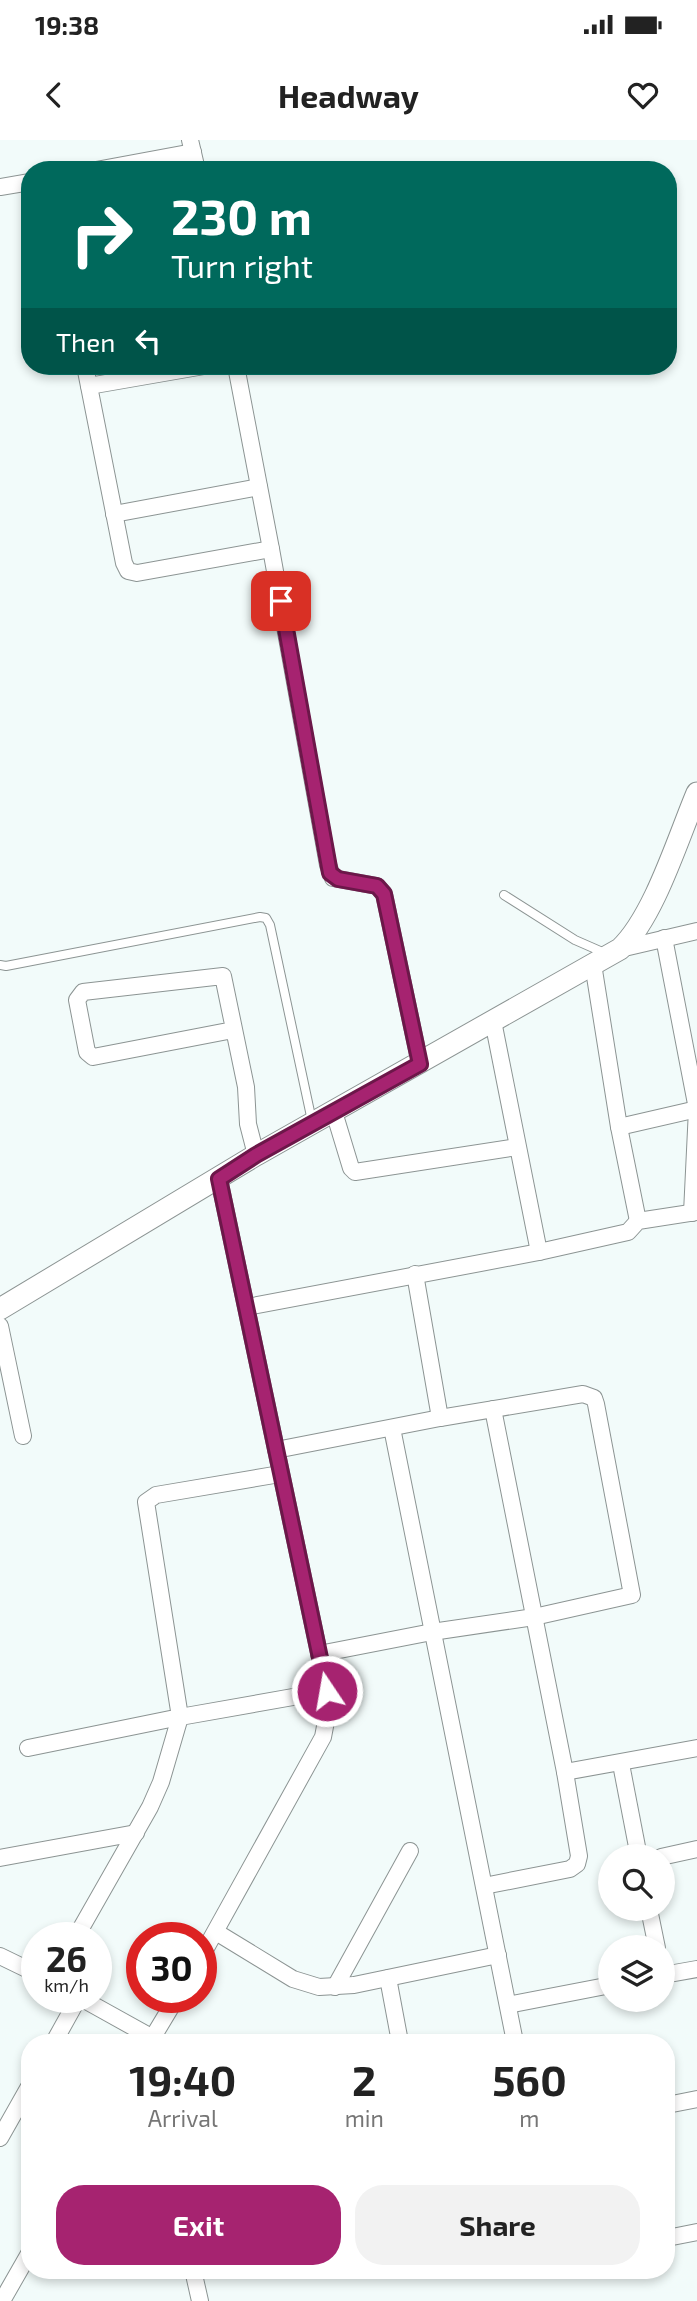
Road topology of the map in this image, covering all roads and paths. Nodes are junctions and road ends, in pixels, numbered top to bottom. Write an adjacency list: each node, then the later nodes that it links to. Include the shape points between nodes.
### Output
1 (192, 146): 2 (street)
2 (132, 161)
3 (21, 184): 4 (street)
4 (0, 187)
5 (87, 375): 8 (street)
6 (152, 375): 8 (street)
7 (238, 375): 9 (street)
8 (89, 386): 10 (street)
9 (259, 487): 10 (street); 11 (street)
10 (114, 514): 11 (street, via 124,563 132,572)
11 (271, 549): 20 (street, via 328,865 333,878 377,886 384,894)
12 (697, 793): 16 (street, via 646,914 630,940)
13 (504, 895): 16 (lane)
14 (697, 931): 15 (street)
15 (664, 939): 16 (street); 21 (street)
16 (608, 956): 18 (street); 24 (street)
17 (0, 965): 23 (lane, via 266,918)
18 (493, 1021): 20 (street); 25 (street)
19 (233, 1030): 19 (street, via 93,1057 87,1052 77,1000 83,992 222,976); 26 (street)
20 (420, 1064): 22 (street)
21 (697, 1109): 24 (street); 28 (street)
22 (334, 1112): 23 (street); 25 (street, via 355,1172)
23 (313, 1124): 26 (street)
24 (619, 1127): 29 (street)
25 (517, 1147): 30 (street)
26 (256, 1155): 27 (street)
27 (219, 1179): 32 (street); 33 (street)
28 (694, 1212): 29 (street)
29 (638, 1221): 30 (street, via 628,1232)
30 (538, 1252): 31 (street)
31 (415, 1274): 32 (street); 36 (street)
32 (247, 1307): 39 (street)
33 (0, 1309)
34 (0, 1326): 38 (street)
35 (493, 1409): 36 (street); 41 (street); 41 (street, via 583,1394 594,1398 596,1404 632,1595)
36 (440, 1418): 37 (street)
37 (392, 1428): 39 (street); 42 (street)
38 (23, 1436)
39 (276, 1450): 40 (street)
40 (280, 1474): 43 (street); 45 (street, via 156,1495 146,1502)
41 (534, 1617): 42 (street); 49 (street)
42 (432, 1632): 43 (street); 56 (street)
43 (319, 1654): 44 (street)
44 (327, 1691): 45 (street); 58 (street, via 323,1737)
45 (180, 1717): 46 (street); 50 (street, via 162,1782)
46 (28, 1748)
47 (697, 1748): 48 (street)
48 (621, 1764): 49 (street); 51 (street)
49 (565, 1772): 56 (street, via 577,1864)
50 (136, 1833): 55 (street); 57 (street)
51 (636, 1844)
52 (697, 1849): 54 (street)
53 (410, 1850): 66 (street)
54 (675, 1854)
55 (0, 1858)
56 (484, 1886): 60 (street)
57 (85, 1922)
58 (217, 1930)
59 (217, 1933): 66 (street, via 293,1979)
60 (498, 1955): 65 (street); 68 (street)
61 (0, 1956): 62 (street)
62 (21, 1966)
63 (697, 1969): 64 (street)
64 (675, 1973)
65 (388, 1978): 66 (street); 75 (street)
66 (335, 1987)
67 (598, 1988): 68 (street)
68 (508, 2005): 76 (street)
69 (70, 2013): 72 (street)
70 (106, 2013): 73 (street)
71 (169, 2013): 74 (street)
72 (58, 2034)
73 (142, 2034)
74 (158, 2034)
75 (399, 2034)
76 (513, 2034)
77 (697, 2099): 79 (street)
78 (21, 2101): 80 (street)
79 (675, 2103)
80 (0, 2138)
81 (697, 2232): 82 (street)
82 (675, 2236)
83 (21, 2268): 85 (street)
84 (195, 2279): 86 (street)
85 (2, 2301)
86 (200, 2301)

